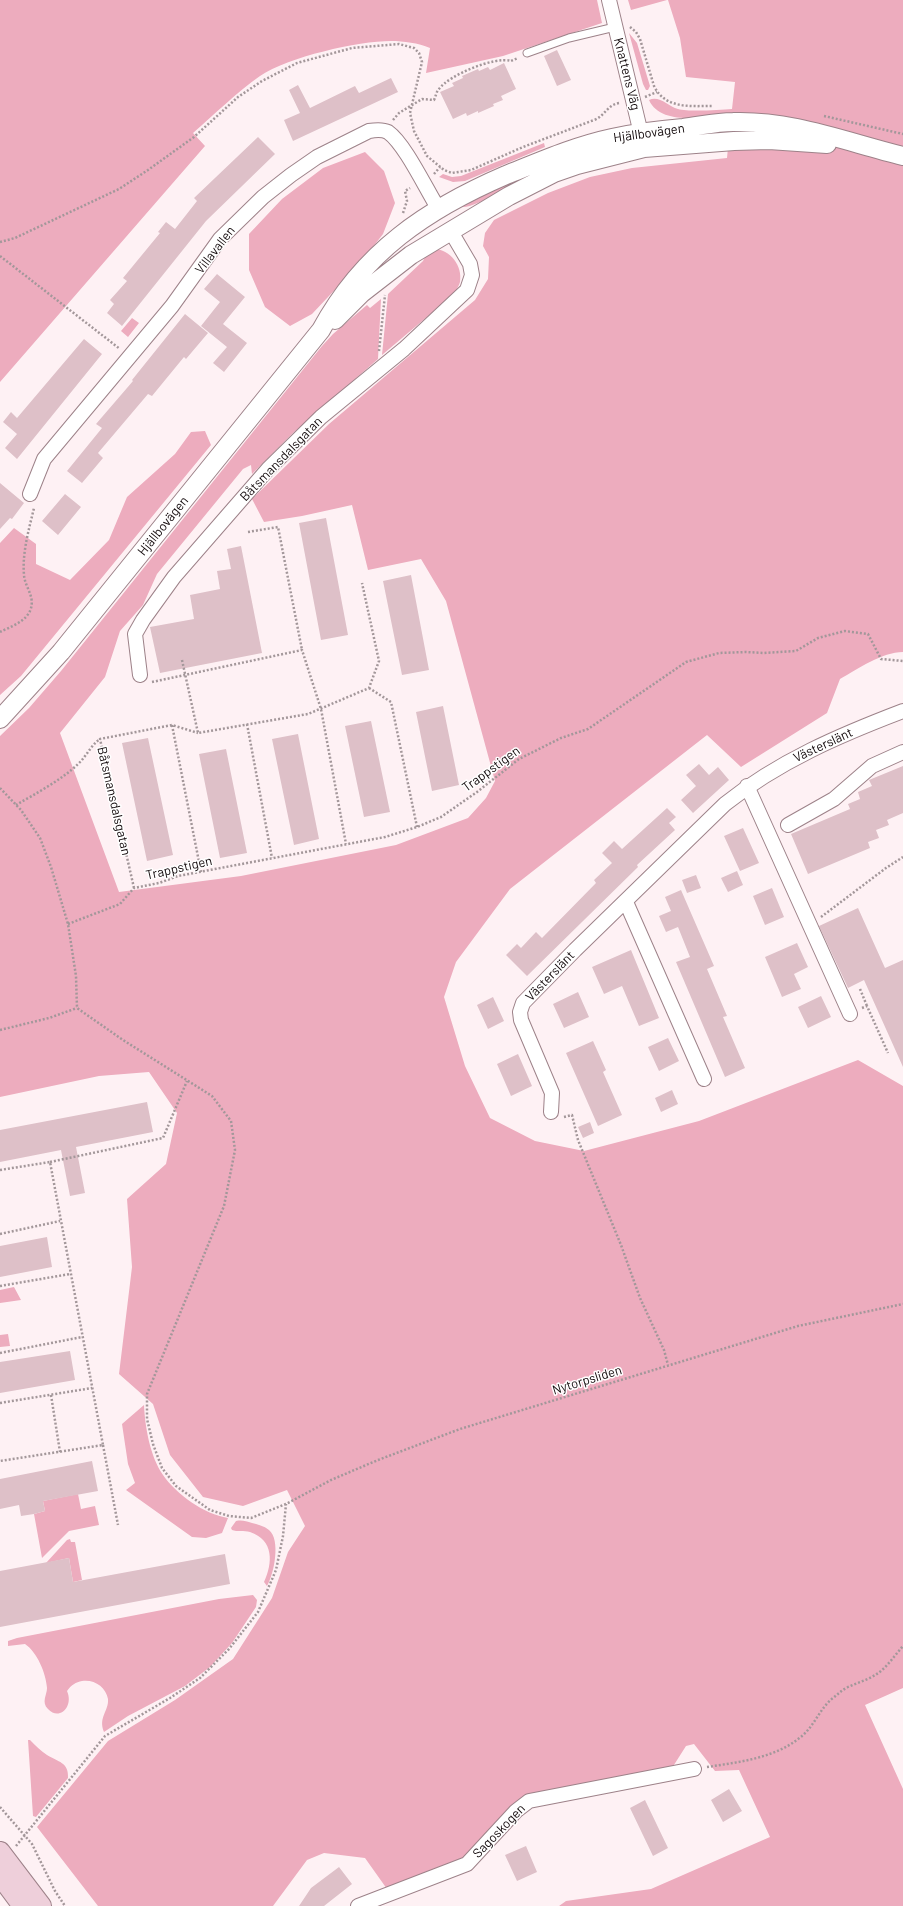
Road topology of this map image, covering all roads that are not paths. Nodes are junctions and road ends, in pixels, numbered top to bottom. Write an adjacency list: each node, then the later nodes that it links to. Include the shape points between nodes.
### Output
1 (609, 0): 2 (street, Knattens Väg)
2 (615, 27): 3 (lane, via 569,38); 4 (street, Knattens Väg)
3 (527, 53)
4 (643, 140): 5 (street, Hjällbovägen, via 770,140 870,148); 6 (street, Hjällbovägen, via 593,143 549,157 470,191); 7 (street, Hjällbovägen, via 554,173)
5 (903, 156)
6 (438, 208): 7 (street); 8 (street, Hjällbovägen, via 395,239 377,256 333,308); 9 (street, Villavallen, via 405,153 394,137 386,131 369,131 317,157 263,197 220,239 172,306 44,459)
7 (450, 230): 8 (street, Hjällbovägen, via 411,254); 10 (street, Båtsmansdalsgatan, via 470,264 472,275 467,290 404,349 321,417 268,469 174,578 135,634)
8 (321, 330): 12 (street, Hjällbovägen, via 61,652)
9 (30, 494)
10 (140, 675)
11 (903, 711): 14 (street, Västerslänt, via 852,731 789,761)
12 (0, 719)
13 (903, 752): 15 (street, via 872,766 834,799)
14 (747, 786): 16 (street, Västerslänt); 17 (street)
15 (788, 825)
16 (626, 902): 18 (street); 19 (street, Västerslänt, via 523,1003 520,1012 522,1020 552,1093)
17 (850, 1014)
18 (704, 1079)
19 (551, 1112)
20 (694, 1769): 25 (street, Sagoskogen, via 529,1801 506,1821 467,1864)
21 (6, 1851): 24 (main road)
22 (0, 1875): 23 (main road)
23 (23, 1906)
24 (41, 1906)
25 (358, 1906)

